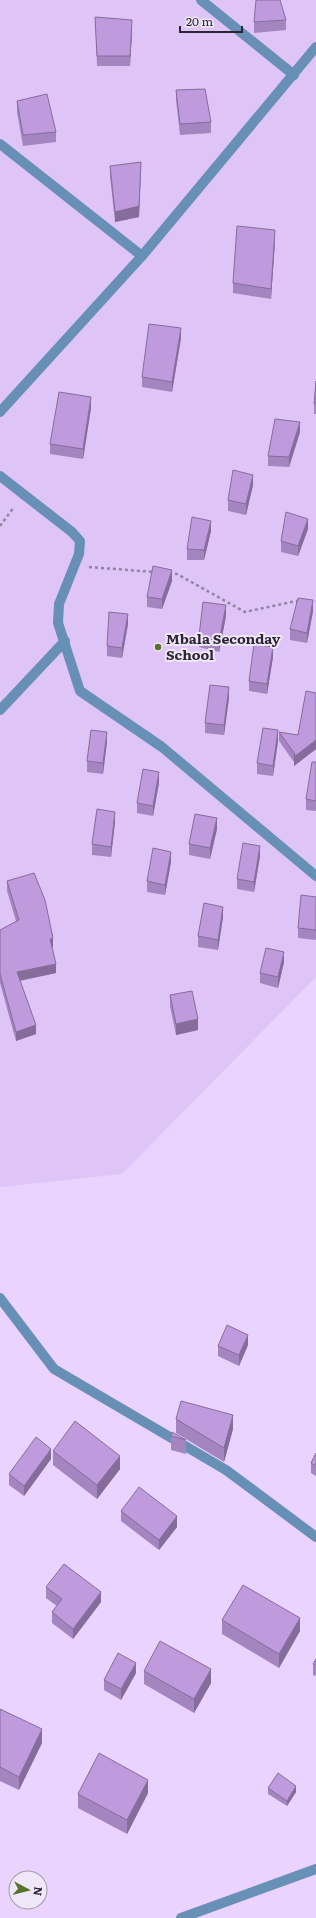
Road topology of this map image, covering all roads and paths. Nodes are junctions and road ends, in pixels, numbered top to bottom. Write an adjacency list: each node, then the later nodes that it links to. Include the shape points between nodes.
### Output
1 (201, 0): 3 (street)
2 (316, 47): 3 (street)
3 (294, 75): 5 (street)
4 (0, 144): 5 (street)
5 (142, 256): 6 (street)
6 (0, 412)
7 (0, 476): 8 (street)
8 (23, 494): 9 (path); 10 (street, via 80,541 79,554)
9 (0, 526)
10 (74, 566): 11 (path, via 177,574 245,612 296,601); 12 (street, via 59,604 58,623)
11 (303, 603)
12 (65, 641): 13 (street); 14 (street, via 80,691 162,747)
13 (0, 710)
14 (316, 876)
15 (0, 1298): 16 (street, via 54,1369 226,1470)
16 (316, 1537)
17 (316, 1869): 18 (street)
18 (181, 1918)

